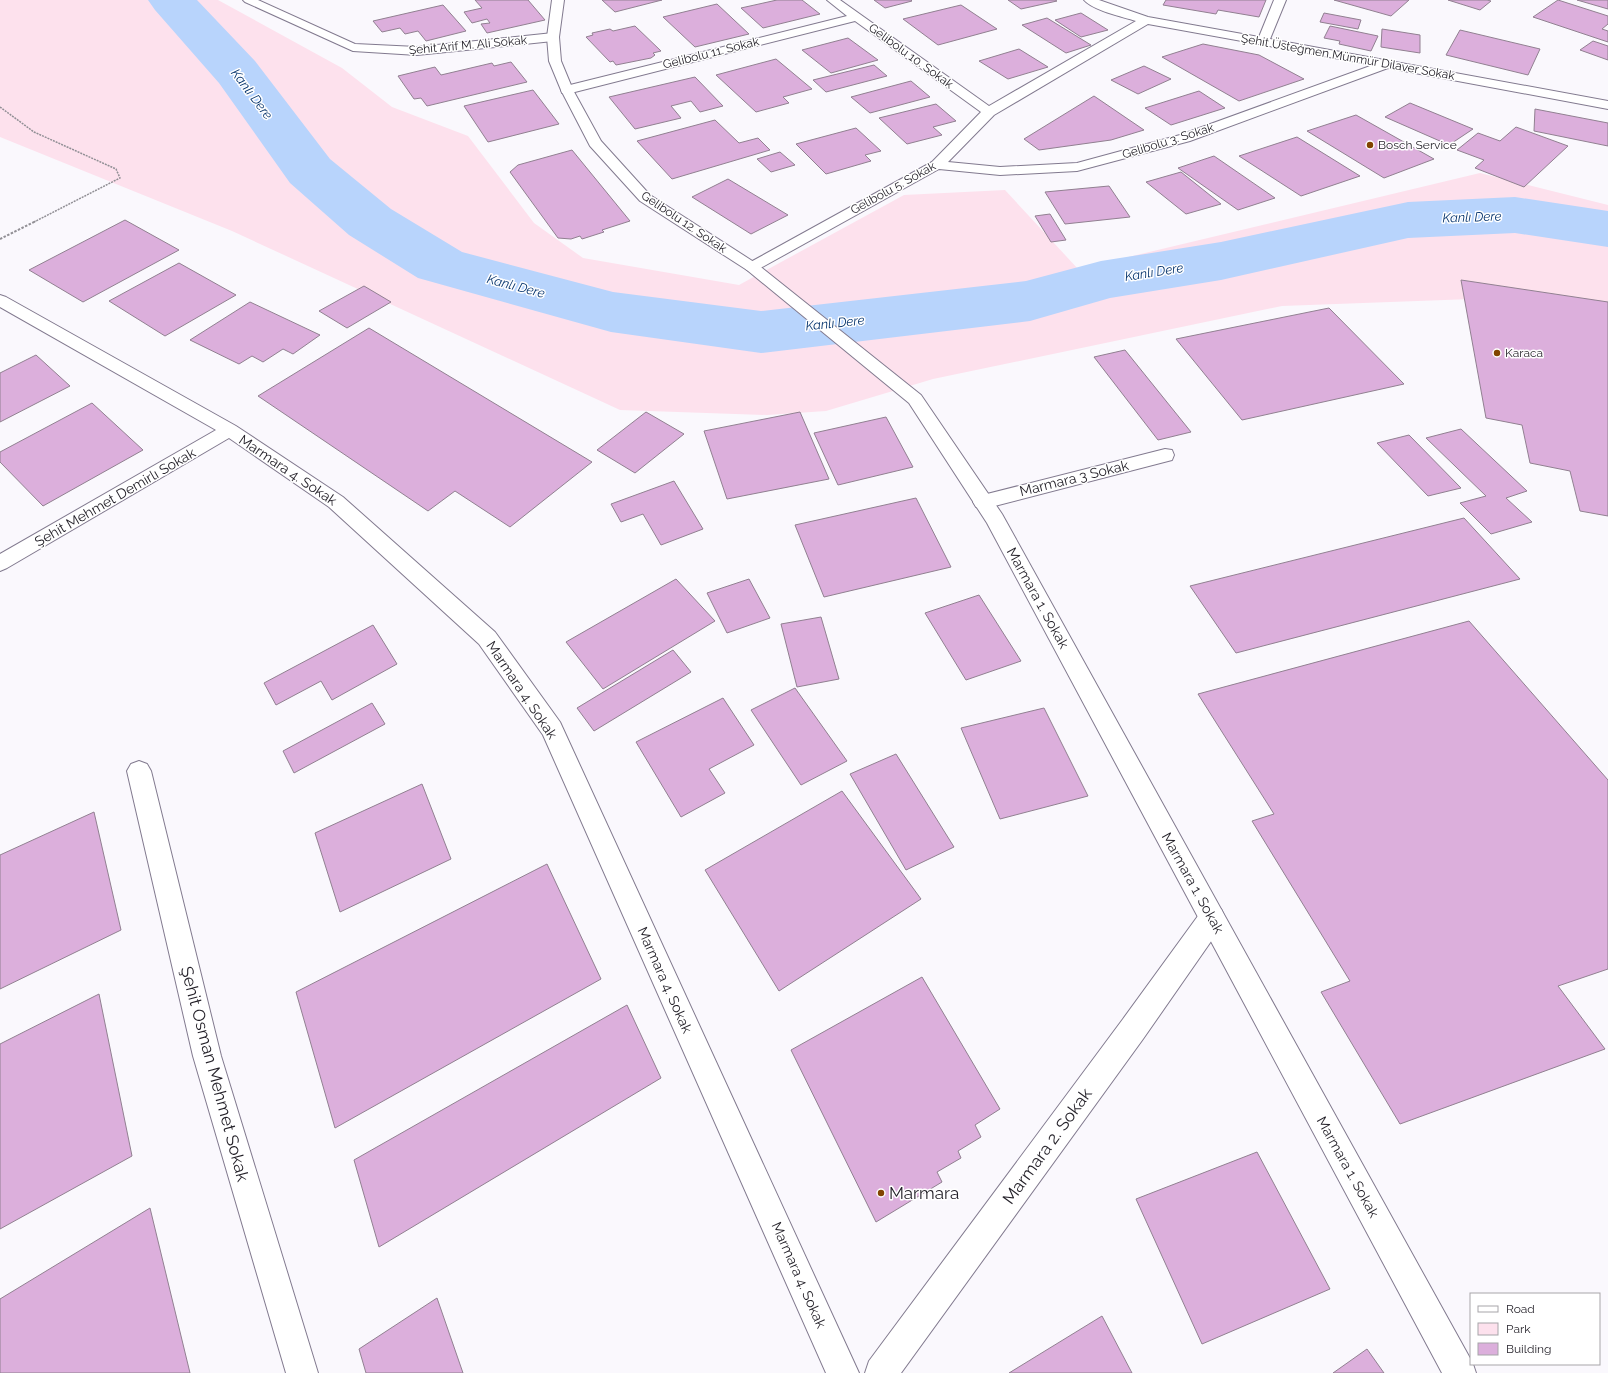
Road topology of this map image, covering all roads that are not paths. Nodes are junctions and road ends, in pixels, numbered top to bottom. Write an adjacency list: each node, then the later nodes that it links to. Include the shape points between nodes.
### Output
1 (249, 0): 8 (street, Şehit Arif M. Ali Sokak, via 353,47 417,51)
2 (558, 0): 8 (street, Gelibolu 12. Sokak)
3 (833, 0): 6 (street, Gelibolu 10. Sokak)
4 (1090, 0): 7 (street, Şehit Üsteğmen Münmür Dilaver Sokak)
5 (1280, 0): 9 (street)
6 (856, 17): 11 (street, Gelibolu 11. Sokak); 13 (street, Gelibolu 10. Sokak)
7 (1146, 20): 9 (street, Şehit Üsteğmen Münmür Dilaver Sokak); 13 (street, Gelibolu 5. Sokak)
8 (553, 37): 11 (street, Gelibolu 12. Sokak, via 555,61)
9 (1263, 41): 10 (street, Şehit Üsteğmen Münmür Dilaver Sokak)
10 (1390, 64): 12 (street, Şehit Üsteğmen Münmür Dilaver Sokak); 14 (street, Gelibolu 3. Sokak, via 1185,138 1076,167 1000,171)
11 (567, 90): 15 (street, Gelibolu 12. Sokak, via 595,143 645,198)
12 (1608, 105)
13 (990, 112): 14 (street, Gelibolu 5. Sokak)
14 (937, 165): 15 (street, Gelibolu 5. Sokak)
15 (752, 267): 17 (street, Gelibolu 12. Sokak)
16 (0, 300): 18 (street, Marmara 4. Sokak)
17 (915, 399): 20 (street, Marmara 1. Sokak)
18 (230, 430): 21 (street, Şehit Mehmet Demirlı Sokak); 25 (street, Marmara 4. Sokak, via 336,502 487,638 552,729)
19 (1165, 455): 20 (street, Marmara 3 Sokak)
20 (983, 502): 23 (street, Marmara 1. Sokak)
21 (0, 563)
22 (139, 771): 24 (street, Şehit Osman Mehmet Sokak, via 207,1056)
23 (1212, 918): 26 (street, Marmara 2. Sokak); 27 (street, Marmara 1. Sokak)
24 (302, 1373)
25 (843, 1373)
26 (881, 1373)
27 (1460, 1373)

